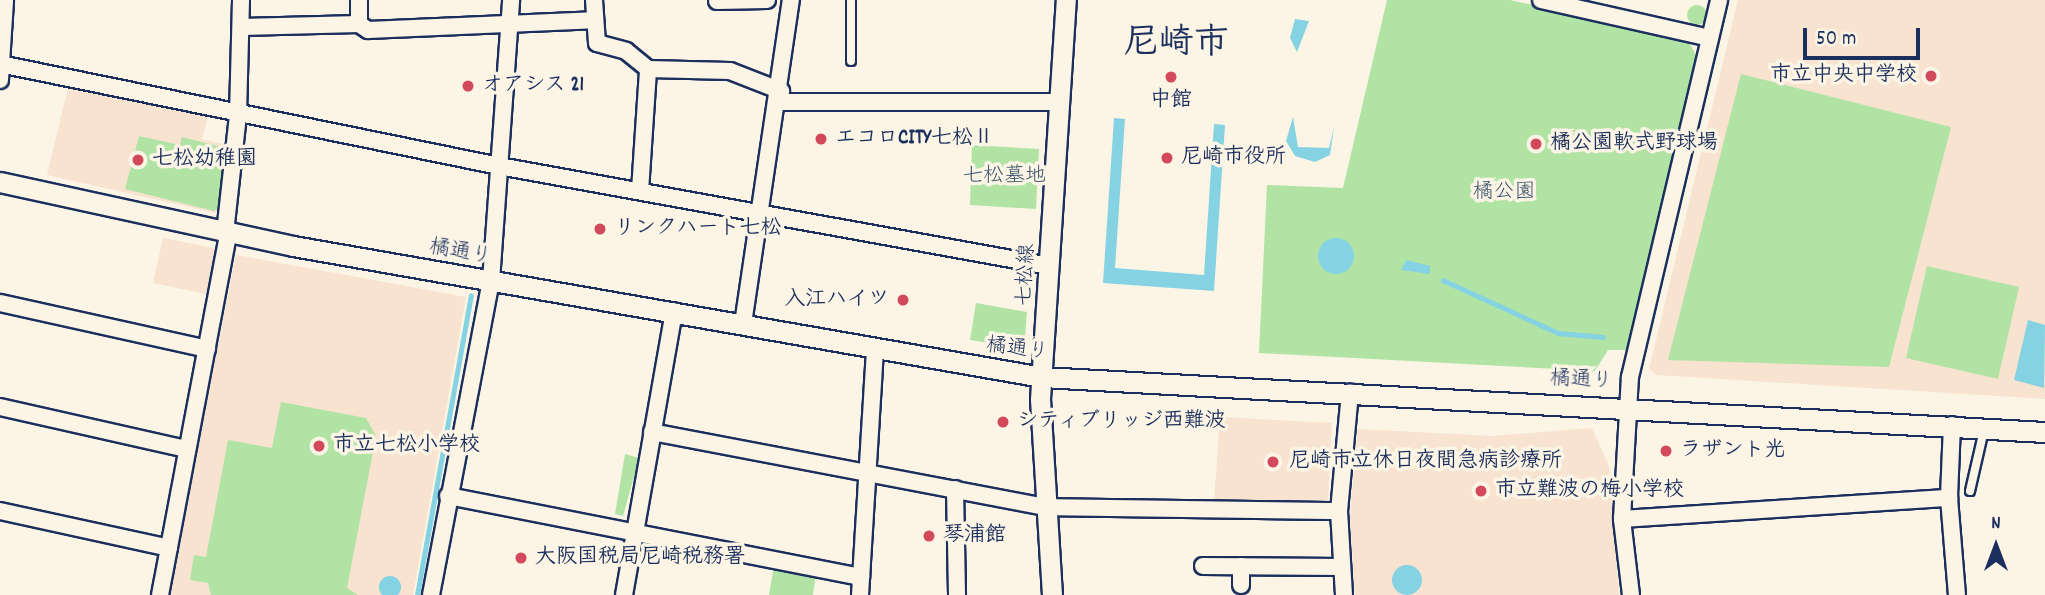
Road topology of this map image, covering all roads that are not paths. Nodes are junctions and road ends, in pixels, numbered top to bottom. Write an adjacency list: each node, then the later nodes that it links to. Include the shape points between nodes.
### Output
1 (5, 0): 20 (street)
2 (241, 0): 15 (street)
3 (359, 0): 14 (street)
4 (512, 0): 16 (street)
5 (594, 0): 13 (street)
6 (767, 0): 12 (street)
7 (791, 0): 21 (street)
8 (851, 0): 18 (lane)
9 (1066, 0): 22 (street, 七松線)
10 (1541, 0): 17 (street)
11 (1719, 0): 17 (street)
12 (717, 1)
13 (593, 20): 16 (street); 19 (street, via 597,43 626,51)
14 (359, 24): 15 (street); 16 (street, via 368,30)
15 (241, 27): 23 (street)
16 (511, 27): 24 (street)
17 (1710, 38): 38 (street)
18 (851, 61)
19 (648, 69): 21 (street, via 730,71); 26 (street)
20 (1, 70): 23 (street)
21 (780, 96): 22 (street); 27 (street)
22 (1059, 102): 29 (street, 七松線)
23 (238, 115): 24 (street); 28 (street)
24 (499, 166): 26 (street); 30 (street)
25 (0, 182): 28 (street, 橘通り)
26 (640, 191): 27 (street)
27 (762, 214): 29 (street); 33 (street)
28 (227, 233): 30 (street, 橘通り); 34 (street)
29 (1050, 266): 36 (street, 七松線)
30 (491, 282): 32 (street, 橘通り); 48 (street)
31 (0, 303): 34 (street)
32 (674, 311): 33 (street, 橘通り); 42 (street)
33 (743, 324): 35 (street, 橘通り)
34 (207, 349): 44 (street)
35 (875, 349): 36 (street, 橘通り); 45 (street)
36 (1042, 377): 37 (street, 橘通り); 50 (street, 七松線)
37 (1350, 393): 38 (street, 橘通り); 51 (street)
38 (1629, 405): 40 (street, 橘通り); 53 (street)
39 (0, 407): 44 (street)
40 (1952, 425): 41 (street, 橘通り); 49 (street)
41 (1984, 427): 43 (street, 橘通り); 47 (lane)
42 (652, 432): 45 (street); 54 (street)
43 (2045, 432)
44 (187, 449): 55 (street)
45 (869, 472): 46 (street); 59 (street)
46 (955, 489): 50 (street); 65 (street)
47 (1970, 491)
48 (448, 496): 54 (street); 62 (street)
49 (1949, 498): 53 (street); 69 (street)
50 (1046, 507): 51 (street); 66 (street, 七松線)
51 (1339, 510): 58 (street)
52 (0, 511): 55 (street)
53 (1622, 519): 68 (street)
54 (635, 534): 59 (street); 63 (street)
55 (169, 548): 61 (street)
56 (1203, 566): 57 (street)
57 (1241, 566): 58 (street); 60 (street)
58 (1342, 567): 67 (street)
59 (861, 577): 64 (street)
60 (1241, 585)
61 (160, 595)
62 (431, 595)
63 (624, 595)
64 (860, 595)
65 (957, 595)
66 (1052, 595)
67 (1344, 595)
68 (1631, 595)
69 (1957, 595)

